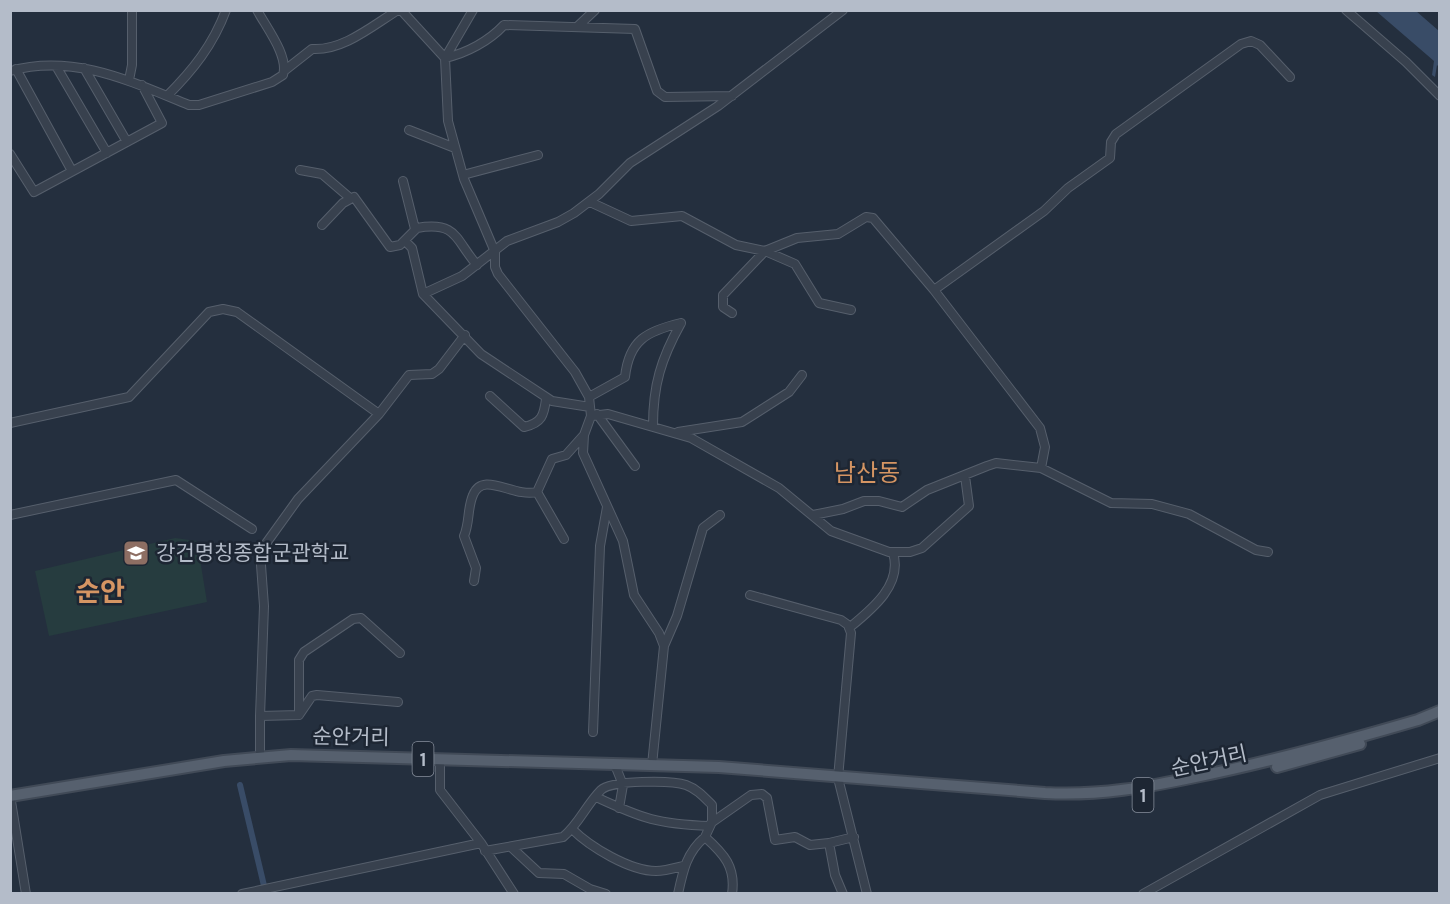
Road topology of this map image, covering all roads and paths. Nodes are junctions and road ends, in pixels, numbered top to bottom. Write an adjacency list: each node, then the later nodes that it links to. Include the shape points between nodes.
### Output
1 (132, 10): 17 (street)
2 (226, 10): 19 (street, via 216,37)
3 (257, 10): 15 (street, via 279,52)
4 (400, 10): 9 (street); 15 (street, via 341,45 312,49)
5 (473, 10): 11 (street)
6 (595, 10): 10 (street)
7 (843, 10): 20 (street)
8 (1347, 10): 21 (street)
9 (412, 14): 11 (street)
10 (578, 26): 11 (street, via 504,25 461,54); 20 (street, via 635,29 657,90 664,97)
11 (445, 58): 24 (street, via 448,121)
12 (56, 66): 13 (street); 14 (street); 25 (street)
13 (84, 68): 17 (street); 23 (street)
14 (13, 70): 29 (street)
15 (284, 71): 19 (street, via 280,79 199,105)
16 (1290, 77): 40 (street, via 1260,45 1251,41 1241,44 1116,134 1110,158 1068,188 1044,212)
17 (129, 80): 18 (street)
18 (142, 85): 19 (street); 23 (street, via 162,123)
19 (167, 96)
20 (732, 96): 33 (street, via 630,163)
21 (1440, 96)
22 (409, 130): 24 (street)
23 (127, 142): 25 (street)
24 (455, 148): 30 (street)
25 (107, 153): 29 (street)
26 (10, 154): 29 (street, via 33,192)
27 (538, 155): 30 (street)
28 (300, 170): 32 (street, via 322,174)
29 (72, 171)
30 (463, 175): 38 (street)
31 (403, 181): 35 (street)
32 (350, 198): 34 (street); 36 (street, via 360,203 390,247)
33 (590, 202): 37 (street, via 631,221 682,216 736,245); 38 (street, via 558,222 507,241)
34 (322, 225)
35 (415, 230): 36 (street); 39 (street, via 441,226 455,232)
36 (405, 241): 41 (street, via 412,248)
37 (765, 251): 40 (street, via 797,238 843,232 870,216); 42 (street, via 795,264 819,303); 43 (street, via 723,295 723,307)
38 (495, 252): 39 (street); 47 (street, via 495,267 502,281 570,365)
39 (477, 265): 41 (street, via 448,284)
40 (934, 290): 57 (street, via 1040,428 1045,447)
41 (423, 294): 44 (street)
42 (851, 310)
43 (732, 313)
44 (465, 334): 48 (street, via 481,354); 50 (street, via 439,369 432,374 408,375)
45 (802, 375): 54 (street, via 789,392 742,422)
46 (490, 396): 48 (street, via 524,427 540,421)
47 (589, 397): 49 (street); 53 (street, via 625,377 626,363 638,342 651,330 681,323 657,375)
48 (546, 399): 49 (street)
49 (590, 407): 51 (street)
50 (379, 414): 52 (street, via 237,312 223,309 209,312 129,397); 76 (street, via 298,499 262,549)
51 (594, 415): 53 (street, via 608,414); 55 (street); 56 (street)
52 (10, 423)
53 (653, 426): 54 (street)
54 (677, 433): 63 (street, via 773,484)
55 (584, 435): 59 (street, via 567,455 552,459); 60 (street, via 585,459)
56 (634, 466)
57 (1041, 468): 58 (street, via 996,463); 66 (street, via 1111,504 1152,504 1189,514 1256,550)
58 (965, 477): 63 (street, via 927,490 902,507 864,501); 67 (street, via 969,506 929,543 910,552)
59 (537, 492): 65 (street); 68 (street, via 517,493 488,483 477,488 470,502 470,524 464,536 476,568)
60 (607, 507): 71 (street, via 623,541 634,595); 78 (street, via 600,546)
61 (10, 515): 64 (street, via 176,480)
62 (720, 515): 71 (street, via 703,528)
63 (813, 515): 67 (street, via 837,535)
64 (252, 529)
65 (564, 539)
66 (1268, 552)
67 (893, 553): 70 (street, via 896,567 885,593)
68 (474, 581)
69 (750, 595): 70 (street, via 841,620)
70 (849, 628): 84 (street)
71 (664, 646): 83 (street)
72 (400, 653): 75 (street, via 361,618 353,619 304,652 299,660)
73 (398, 702): 75 (street, via 317,695)
74 (1440, 711): 84 (main road, 순안거리 / 1, via 1276,761 1099,794)
75 (298, 715): 76 (street)
76 (260, 716): 79 (street)
77 (1440, 719): 84 (main road, 순안거리 / 1, via 1297,763 1125,798 1058,801 862,786)
78 (593, 732)
79 (260, 757): 81 (main road, 순안거리 / 1); 86 (main road, 순안거리 / 1)
80 (1440, 758): 106 (street, via 1320,795)
81 (440, 759): 82 (main road, 순안거리 / 1); 93 (street, via 440,790)
82 (615, 765): 83 (main road, 순안거리 / 1); 85 (street)
83 (652, 765): 84 (main road, 순안거리 / 1)
84 (838, 778): 92 (street)
85 (623, 785): 87 (street, via 602,789); 88 (street); 89 (street, via 663,781 686,785 712,805)
86 (11, 796): 98 (street)
87 (596, 797): 88 (street); 90 (street)
88 (619, 808): 89 (street, via 669,825)
89 (711, 824): 91 (street); 94 (street, via 751,795 762,794 767,798 775,840 795,837 810,845)
90 (573, 829): 95 (street, via 563,837); 97 (street, via 606,854 640,868 655,872)
91 (705, 837): 97 (street, via 694,846); 103 (street, via 721,852 735,876)
92 (854, 837): 94 (street); 105 (street)
93 (481, 843): 96 (street); 99 (street)
94 (829, 843): 104 (street)
95 (511, 847): 96 (street); 101 (street, via 539,873 564,874)
96 (485, 851): 100 (street)
97 (683, 866): 102 (street)
98 (26, 894)
99 (243, 894)
100 (514, 894)
101 (606, 894)
102 (678, 894)
103 (732, 894)
104 (843, 894)
105 (867, 894)
106 (1143, 894)

